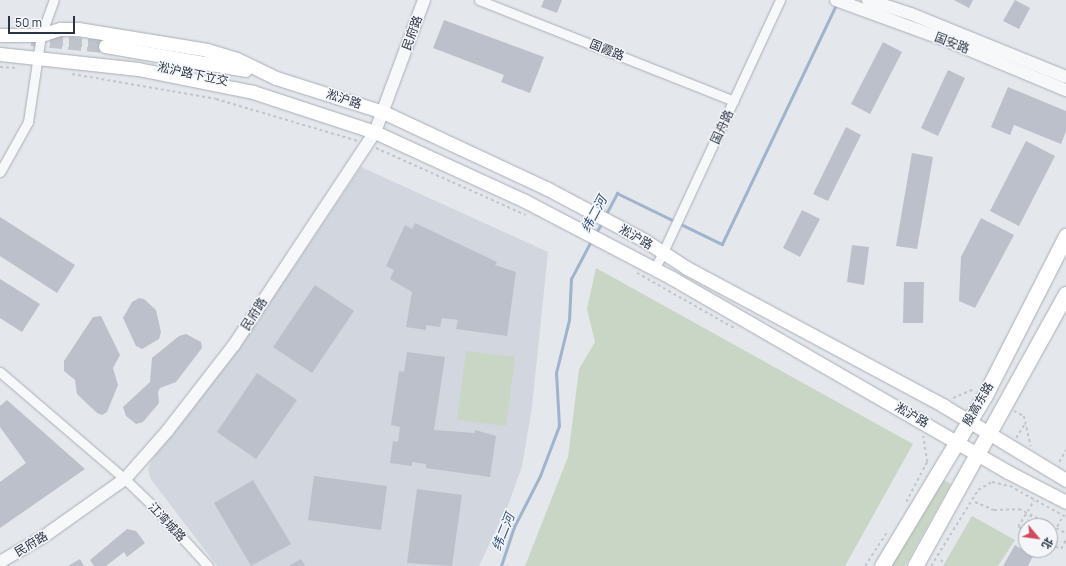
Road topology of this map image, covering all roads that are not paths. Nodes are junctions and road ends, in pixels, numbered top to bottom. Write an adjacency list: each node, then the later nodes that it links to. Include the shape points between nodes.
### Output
1 (54, 0): 7 (street)
2 (424, 0): 18 (street, 民府路)
3 (479, 0): 17 (street, 国霞路)
4 (780, 0): 17 (street, 国舟路)
5 (836, 0): 15 (street, 国安路, via 948,41)
6 (868, 0): 13 (street, 国安路, via 911,14)
7 (41, 34): 8 (main road, 淞沪路); 11 (street); 14 (main road, 淞沪路, via 60,29 78,29 147,38 237,59)
8 (0, 35)
9 (105, 46): 14 (main road, 淞沪路下立交, via 204,61)
10 (0, 54): 11 (main road, 淞沪路)
11 (38, 57): 16 (main road, 淞沪路, via 138,69); 20 (street, via 28,122)
12 (103, 59): 16 (main road, 淞沪路下立交, via 193,73 239,84)
13 (1066, 77)
14 (276, 78): 18 (main road, 淞沪路)
15 (1066, 90)
16 (281, 99): 19 (main road, 淞沪路)
17 (734, 100): 22 (street, 国舟路)
18 (383, 112): 19 (street, 民府路); 22 (main road, 淞沪路, via 546,188)
19 (375, 132): 23 (main road, 淞沪路, via 525,201); 30 (street, 民府路, via 234,345 168,430)
20 (0, 172)
21 (1066, 236): 26 (main road, 殷高东路, via 984,397)
22 (663, 253): 23 (street, 淞沪路); 26 (main road, 淞沪路)
23 (654, 269): 28 (main road, 淞沪路)
24 (1066, 294): 27 (main road, 殷高东路, via 1005,400)
25 (0, 372): 30 (street, 江湾城路)
26 (968, 422): 27 (main road, 淞沪路); 28 (main road, 殷高东路)
27 (989, 434): 29 (main road, 殷高东路); 31 (main road, 淞沪路)
28 (958, 441): 29 (main road, 淞沪路); 35 (main road, 殷高东路)
29 (978, 454): 32 (main road, 淞沪路); 36 (main road, 殷高东路)
30 (125, 479): 33 (street, 民府路, via 49,533); 34 (street, 江湾城路)
31 (1066, 480)
32 (1066, 502)
33 (0, 562)
34 (208, 566)
35 (882, 566)
36 (915, 566)

